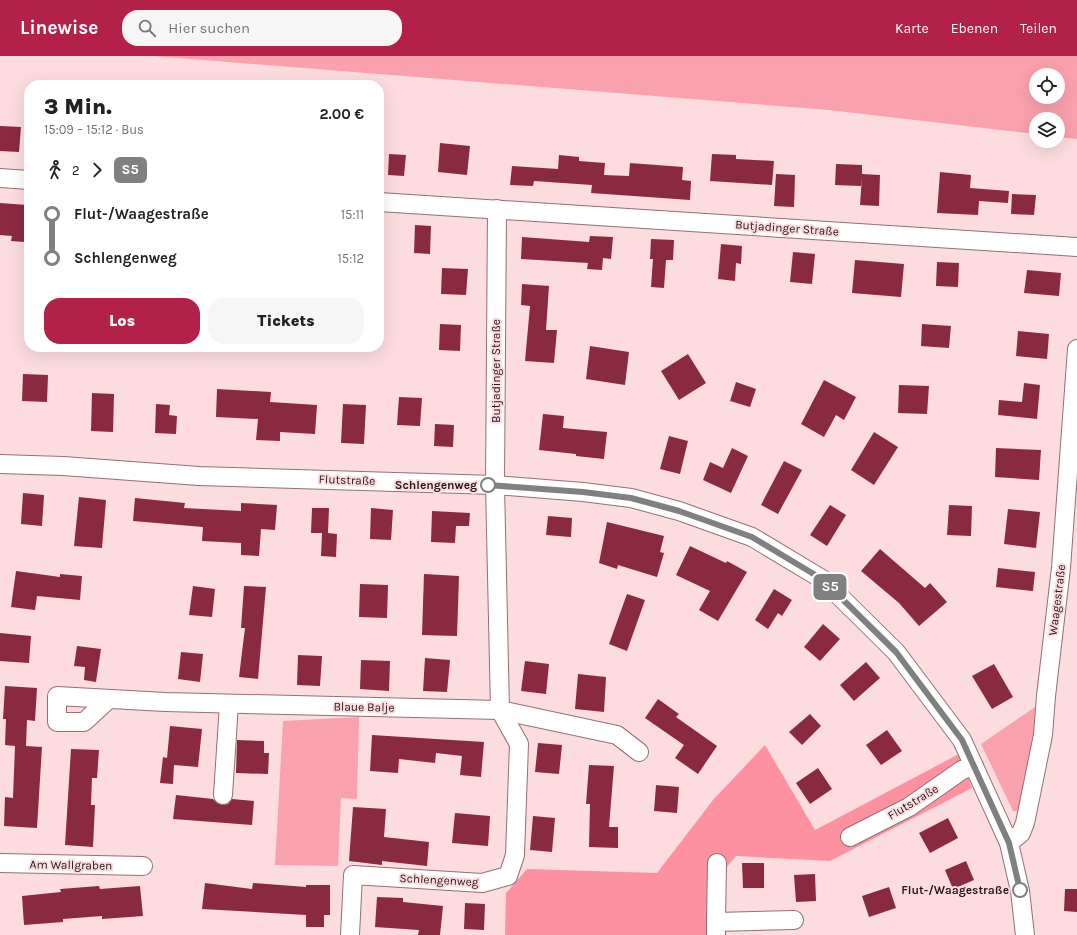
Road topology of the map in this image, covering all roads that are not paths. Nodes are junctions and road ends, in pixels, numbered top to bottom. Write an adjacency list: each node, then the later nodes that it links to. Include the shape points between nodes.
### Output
1 (0, 178): 2 (street)
2 (24, 180)
3 (384, 202): 4 (street, Butjadinger Straße)
4 (497, 209): 5 (street, Butjadinger Straße); 8 (street, Butjadinger Straße)
5 (1077, 247)
6 (1077, 349): 9 (street, Waagestraße)
7 (0, 464): 8 (street, Flutstraße, via 199,476)
8 (495, 485): 12 (street, Schlengenweg); 14 (street, Flutstraße, via 631,498 679,511 752,537 822,579 896,652 962,740)
9 (1069, 568): 17 (street, Waagestraße, via 1046,696 1043,735 1025,823 1021,834)
10 (109, 699): 11 (street, Blaue Balje)
11 (229, 704): 12 (street, Blaue Balje); 15 (street)
12 (500, 710): 13 (street, via 617,735); 23 (street, Schlengenweg, via 519,744 515,854 508,876 482,883 353,875)
13 (639, 752)
14 (974, 766): 16 (street, Flutstraße, via 962,770 909,807); 17 (street)
15 (223, 795)
16 (850, 837)
17 (1009, 843): 24 (street, via 1020,891)
18 (0, 863): 20 (street, Am Wallgraben)
19 (717, 863): 22 (street)
20 (143, 866)
21 (794, 920): 22 (street)
22 (716, 929)
23 (350, 935)
24 (1025, 935)

